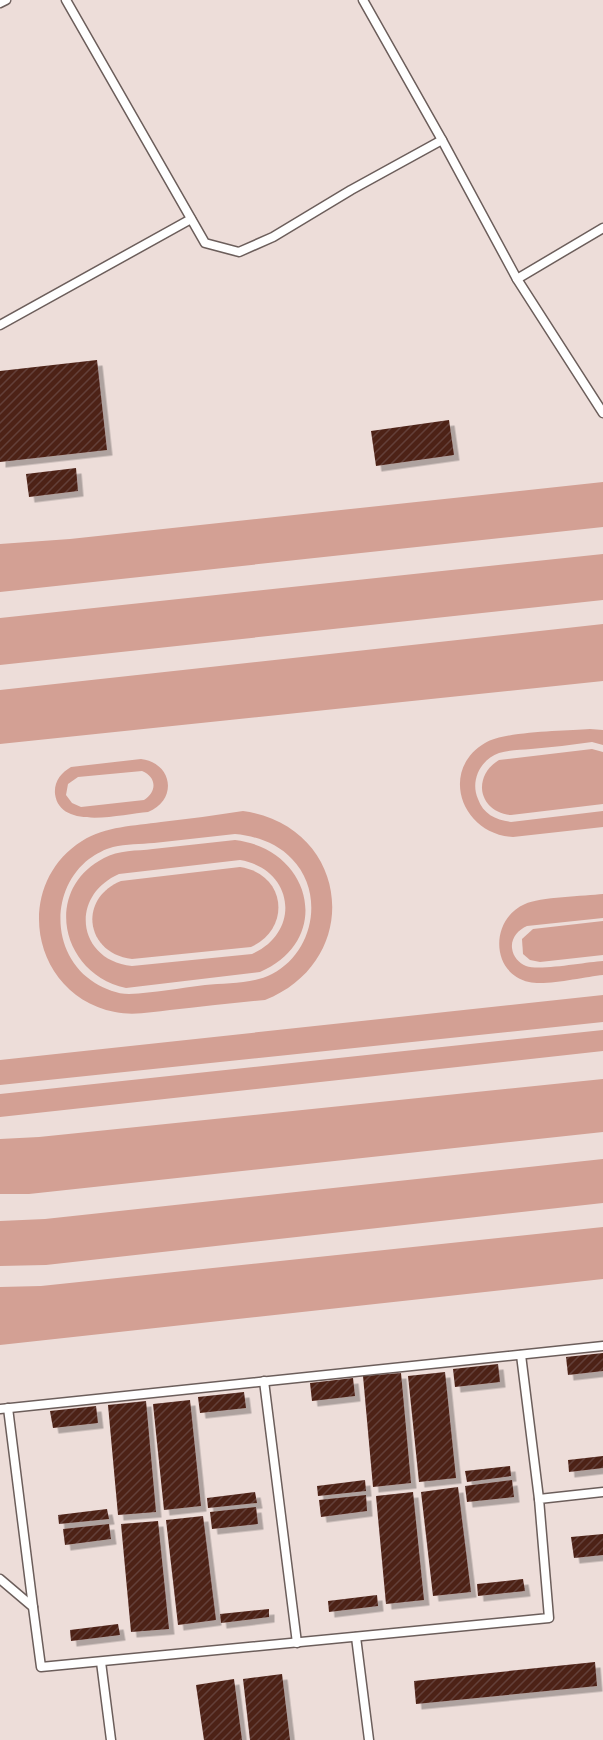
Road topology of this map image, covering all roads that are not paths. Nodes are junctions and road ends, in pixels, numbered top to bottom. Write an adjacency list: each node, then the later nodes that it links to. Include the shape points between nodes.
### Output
1 (6, 0): 4 (lane)
2 (66, 0): 6 (lane)
3 (363, 0): 5 (lane)
4 (0, 3)
5 (442, 140): 6 (lane, via 273,237 239,252 205,243); 8 (lane)
6 (191, 219): 9 (lane)
7 (603, 228): 8 (lane)
8 (517, 279): 10 (lane)
9 (0, 325)
10 (603, 413)
11 (603, 1346): 12 (lane)
12 (521, 1355): 13 (lane); 16 (lane)
13 (264, 1381): 14 (lane); 20 (lane)
14 (4, 1408): 18 (lane)
15 (603, 1492): 16 (lane)
16 (539, 1499): 19 (lane, via 549,1618)
17 (0, 1579): 18 (lane)
18 (33, 1606): 21 (lane, via 41,1668)
19 (356, 1637): 20 (lane); 23 (lane)
20 (297, 1642): 21 (lane)
21 (101, 1662): 22 (lane)
22 (111, 1740)
23 (369, 1740)

